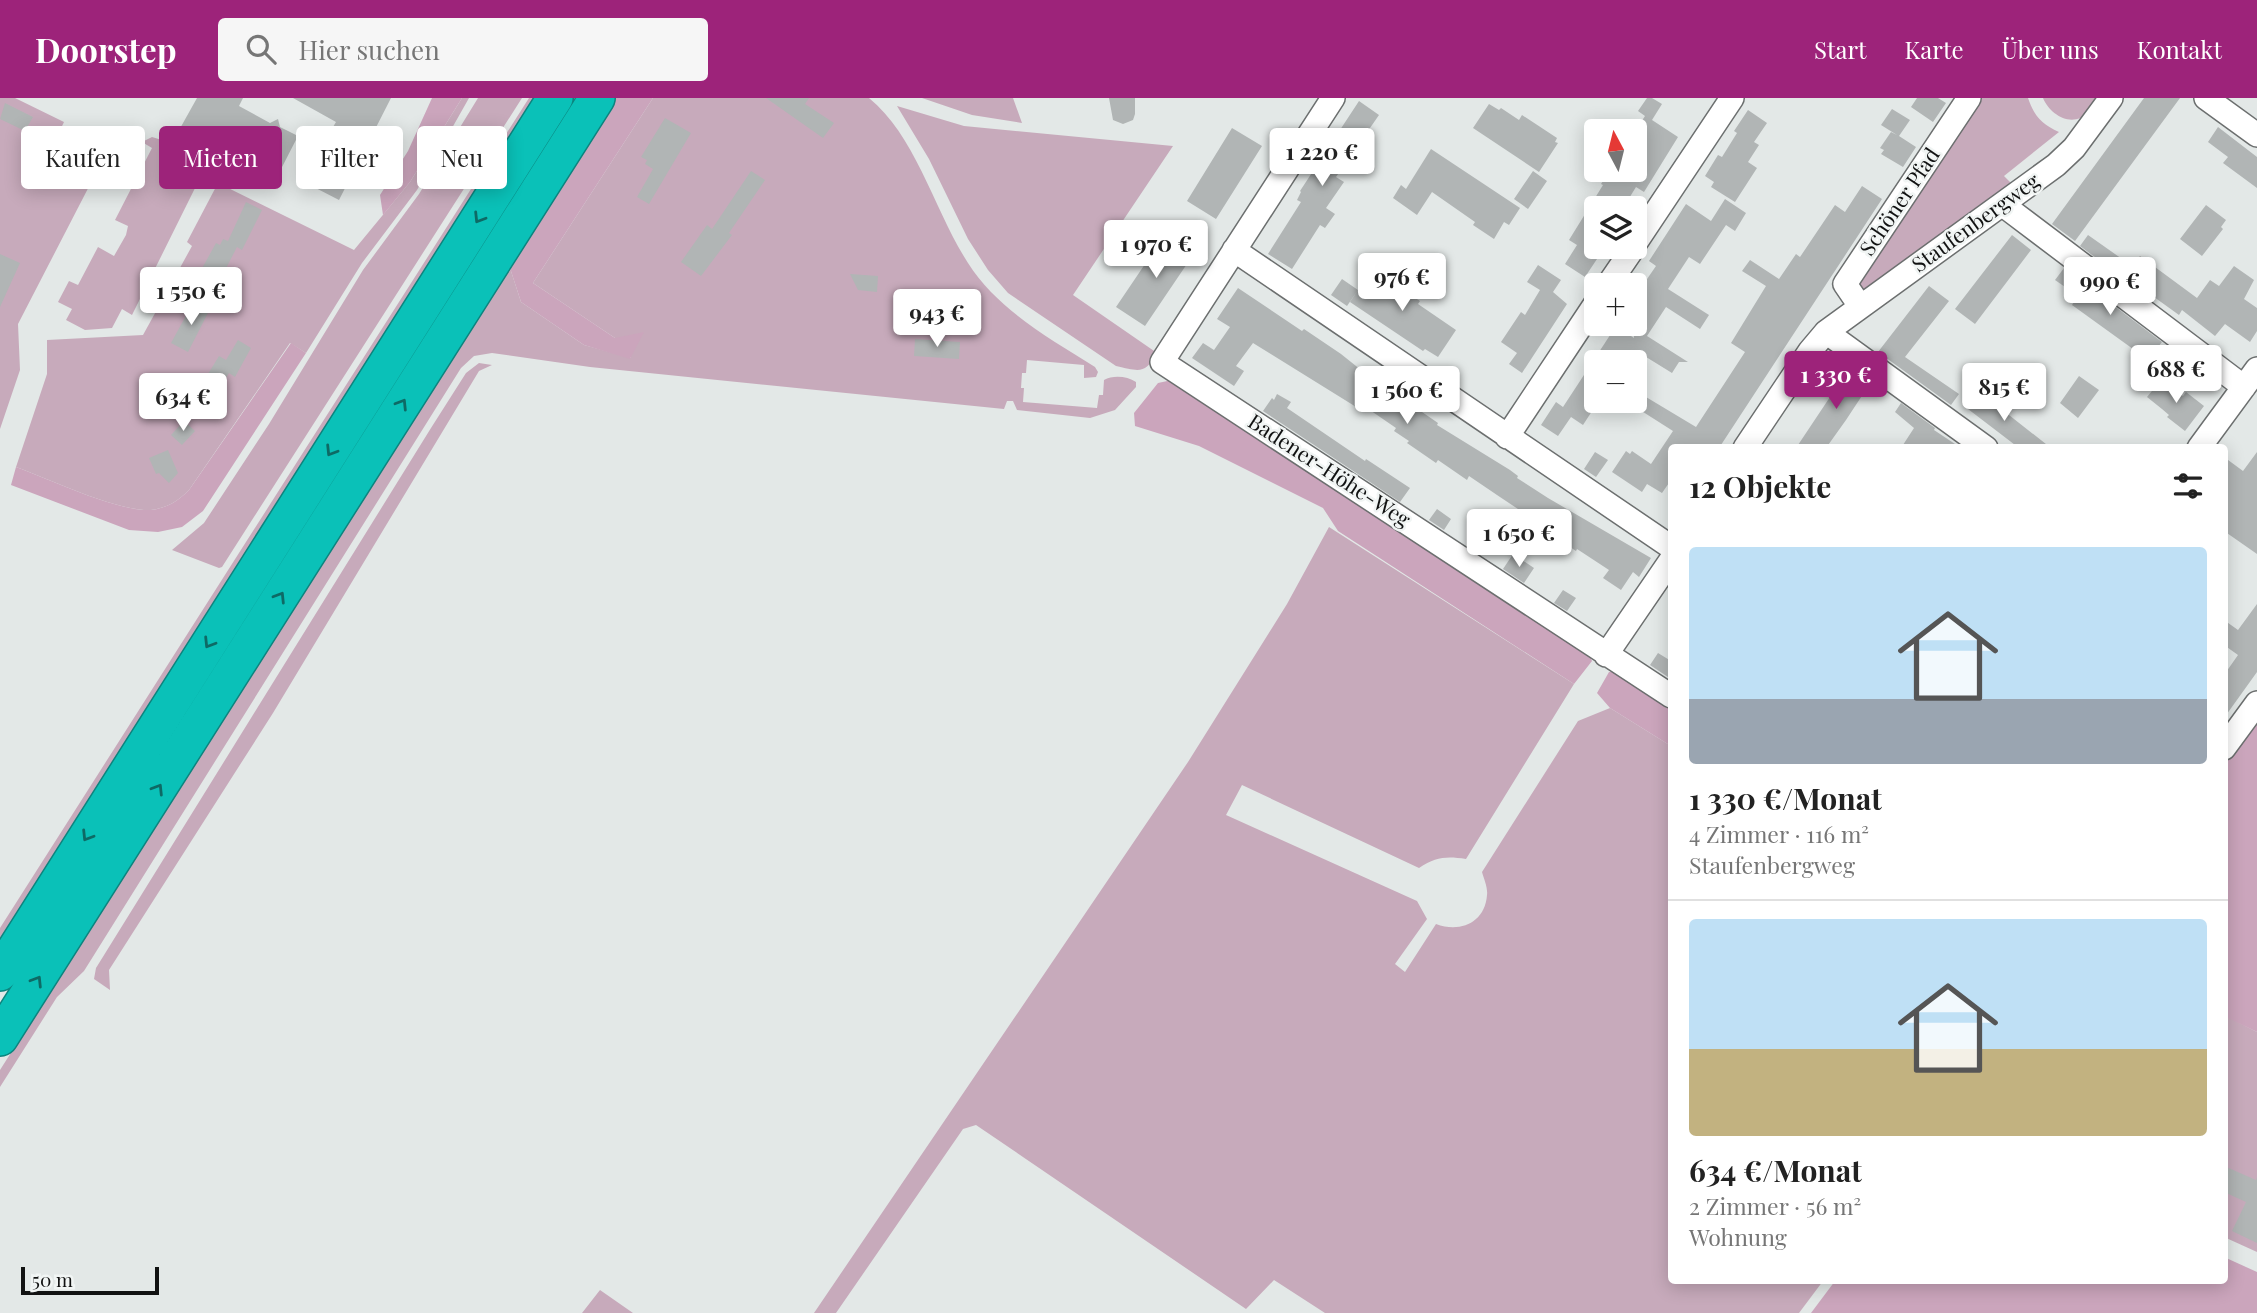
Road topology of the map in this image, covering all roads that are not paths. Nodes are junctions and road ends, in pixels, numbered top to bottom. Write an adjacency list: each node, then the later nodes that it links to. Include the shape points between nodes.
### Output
1 (555, 98): 26 (highway, one-way to 26)
2 (597, 98): 27 (highway, one-way to 2)
3 (1333, 98): 11 (street)
4 (1732, 98): 10 (street)
5 (1969, 98): 12 (street, Schöner Pfad, via 1845,284)
6 (2112, 98): 9 (street, Staufenbergweg, via 2074,148)
7 (2206, 98): 8 (street)
8 (2257, 135)
9 (2003, 205): 12 (street, Staufenbergweg); 15 (street)
10 (1647, 226)
11 (1234, 250): 16 (street); 22 (street, Badener-Höhe-Weg, via 1162,362)
12 (1860, 306): 14 (street, Staufenbergweg)
13 (1584, 321): 16 (street)
14 (1826, 332): 17 (street, Staufenbergweg); 18 (street)
15 (2243, 377): 19 (street)
16 (1507, 437): 20 (street)
17 (1748, 444)
18 (1980, 444)
19 (2201, 444)
20 (1668, 545)
21 (1668, 563): 22 (street)
22 (1606, 655): 23 (street, Badener-Höhe-Weg)
23 (1668, 694)
24 (2257, 703): 25 (street)
25 (2228, 743)
26 (0, 973)
27 (0, 1038)

